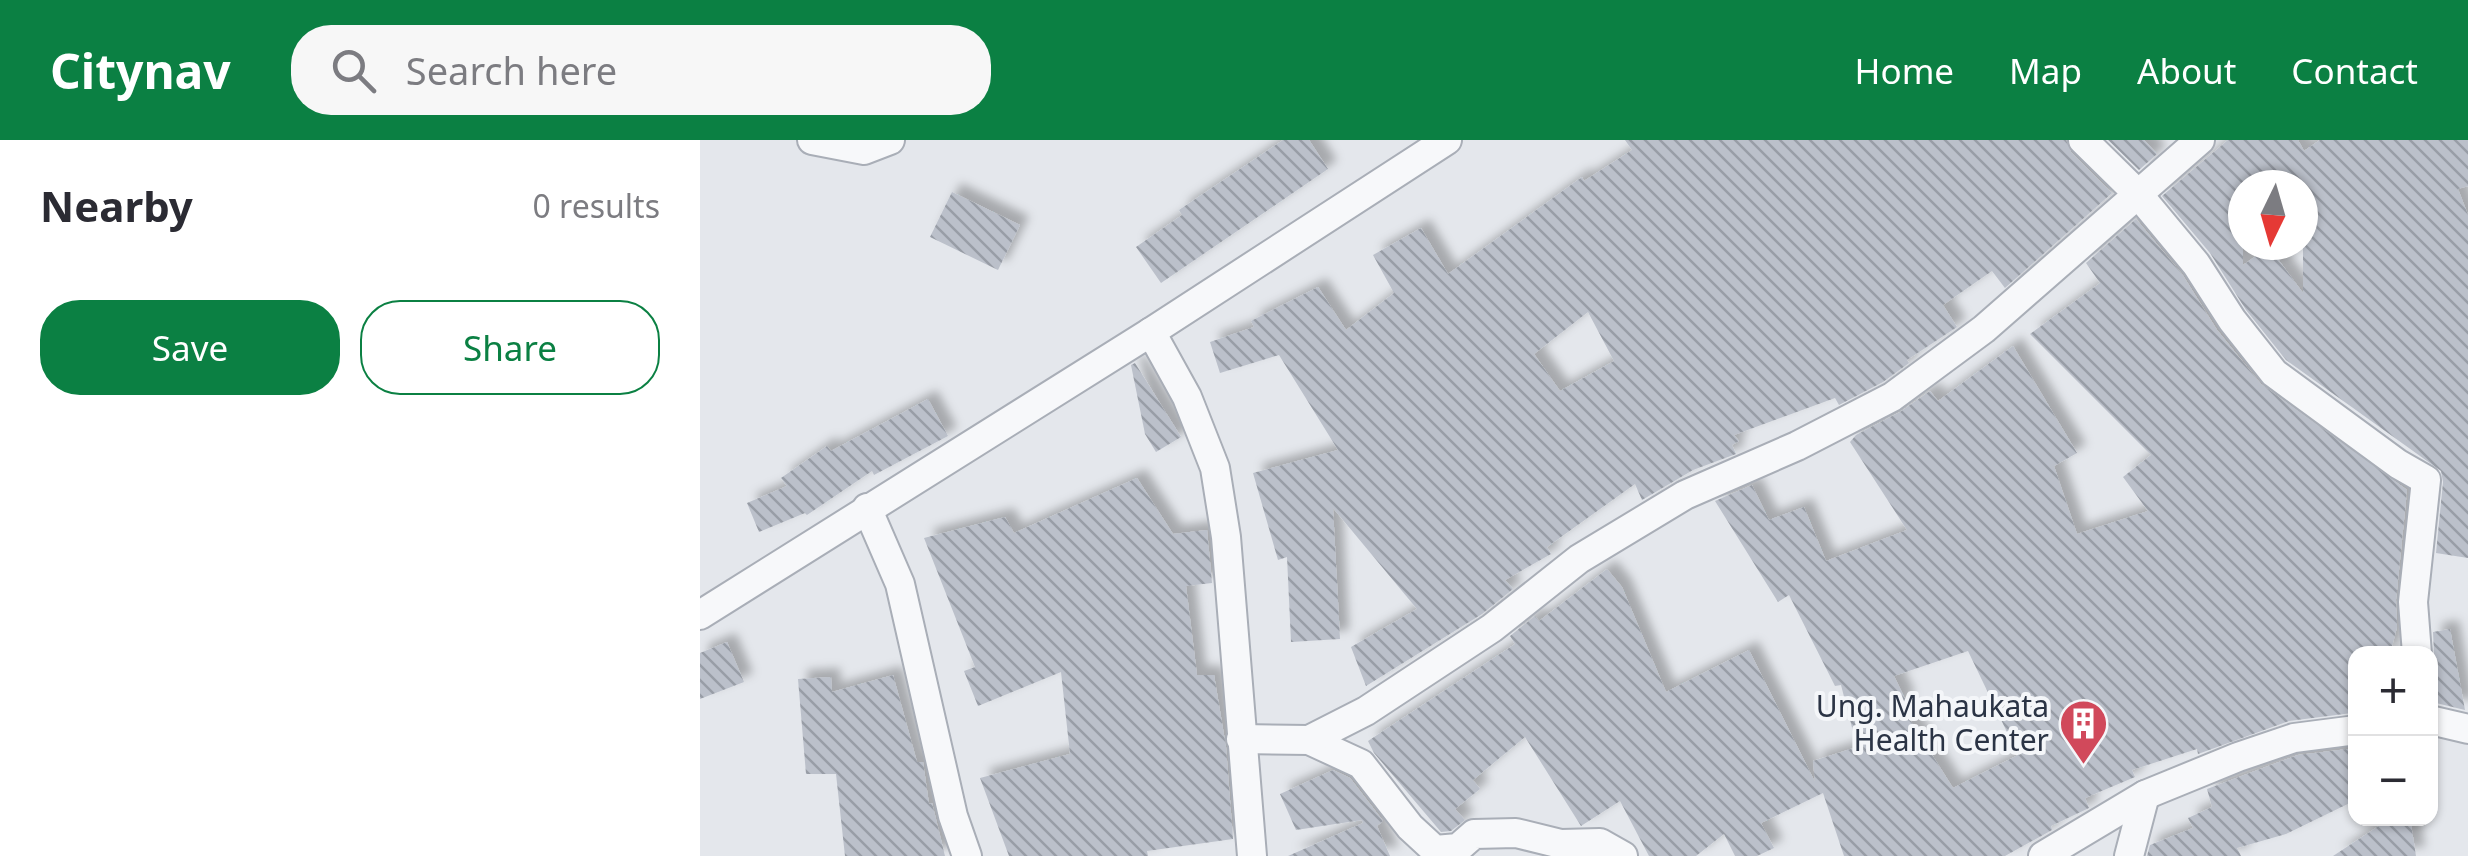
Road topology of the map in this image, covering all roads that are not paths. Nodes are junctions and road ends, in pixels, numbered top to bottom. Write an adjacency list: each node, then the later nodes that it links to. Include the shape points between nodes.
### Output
1 (812, 140): 2 (street, via 864,150)
2 (890, 140)
3 (1446, 140): 7 (street)
4 (2083, 140): 6 (street)
5 (2200, 140): 6 (street)
6 (2137, 193): 10 (street, via 2274,374 2426,480 2412,602); 15 (street, via 1984,329 1892,397 1686,495 1578,559 1492,628 1366,712)
7 (1150, 332): 8 (street); 14 (street, via 1187,397 1215,468)
8 (867, 508): 9 (street); 17 (street, via 900,584)
9 (700, 615)
10 (2417, 646)
11 (2438, 722): 12 (street)
12 (2468, 729)
13 (2348, 731): 16 (street, via 2294,738)
14 (1241, 739): 15 (street); 18 (street)
15 (1309, 740): 19 (street, via 1362,764 1435,850 1458,848 1474,834 1516,833 1561,844 1600,843)
16 (2145, 796): 20 (street); 21 (street)
17 (967, 856)
18 (1251, 856)
19 (1623, 856)
20 (2043, 856)
21 (2128, 856)

